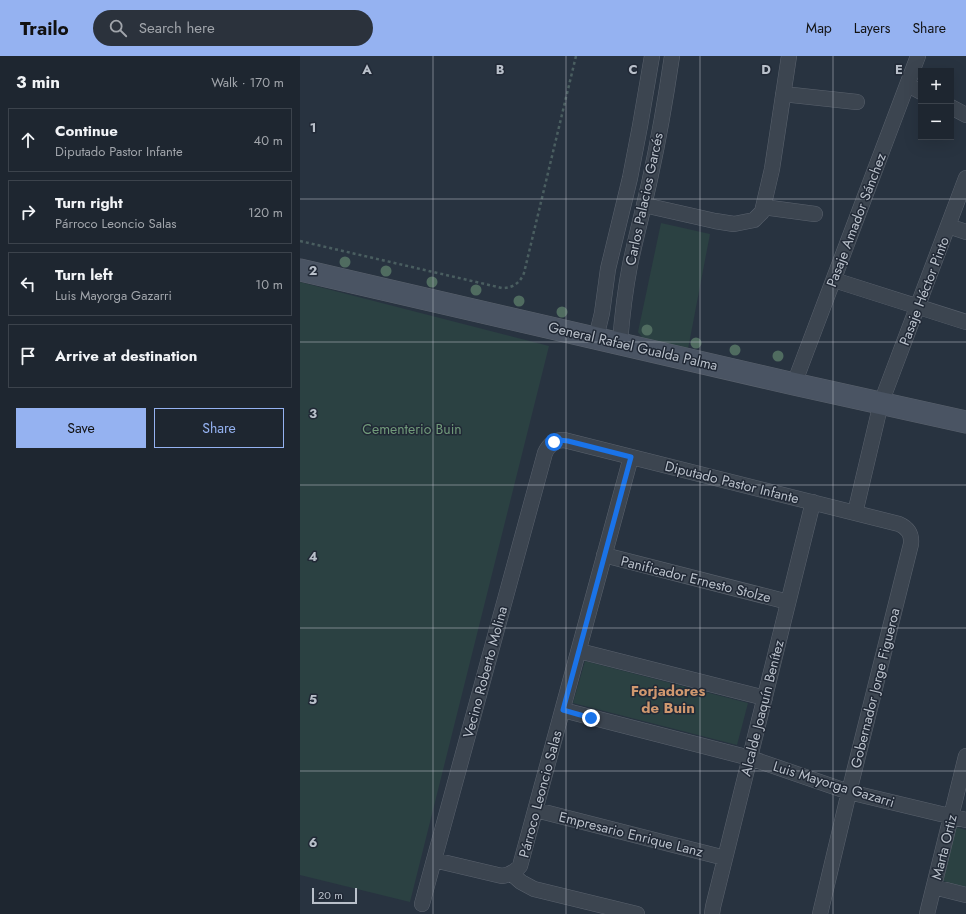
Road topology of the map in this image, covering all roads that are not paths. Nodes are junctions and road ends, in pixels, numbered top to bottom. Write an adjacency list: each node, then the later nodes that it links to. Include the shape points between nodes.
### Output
1 (652, 56): 21 (street, Carlos Palacios Garcés, via 630,178 608,269)
2 (672, 56): 12 (street, Carlos Palacios Garcés)
3 (789, 56): 7 (street)
4 (918, 56): 5 (street, Pasaje Amador Sánchez)
5 (908, 85): 6 (street); 18 (street, Pasaje Amador Sánchez)
6 (918, 90)
7 (783, 94): 8 (street); 13 (street, via 772,169)
8 (857, 102)
9 (954, 109): 10 (street)
10 (966, 115)
11 (966, 178): 15 (street, Pasaje Héctor Pinto)
12 (644, 205): 13 (street, via 734,224 754,220 762,212); 22 (street, Carlos Palacios Garcés, via 630,263)
13 (763, 207): 14 (street)
14 (815, 214)
15 (948, 226): 16 (street); 19 (street, Pasaje Héctor Pinto)
16 (966, 232)
17 (300, 270): 21 (main road, General Rafael Gualda Palma)
18 (834, 280): 19 (street); 23 (street, Pasaje Amador Sánchez)
19 (918, 307): 20 (street); 24 (street, Pasaje Héctor Pinto)
20 (966, 322)
21 (596, 338): 22 (main road, General Rafael Gualda Palma)
22 (620, 343): 23 (main road, General Rafael Gualda Palma)
23 (794, 384): 24 (main road, General Rafael Gualda Palma)
24 (881, 403): 25 (main road, General Rafael Gualda Palma); 29 (street, Pasaje Héctor Pinto)
25 (966, 422)
26 (554, 442): 27 (street, Diputado Pastor Infante, via 568,441); 43 (street, Vecino Roberto Molina, via 545,453)
27 (631, 457): 28 (street, Diputado Pastor Infante); 31 (street, Párroco Leoncio Salas)
28 (813, 502): 29 (street, Diputado Pastor Infante); 32 (street, Alcalde Joaquín Benítez)
29 (855, 513): 30 (street, Diputado Pastor Infante, via 899,524)
30 (908, 531): 38 (street, Gobernador Jorge Figueroa, via 911,544)
31 (604, 555): 32 (street, Panificador Ernesto Stolze); 33 (street, Párroco Leoncio Salas)
32 (788, 602): 34 (street, Alcalde Joaquín Benítez)
33 (579, 651): 34 (street); 35 (street, Párroco Leoncio Salas)
34 (765, 698): 37 (street, Alcalde Joaquín Benítez)
35 (563, 710): 37 (street, Luis Mayorga Gazarri); 39 (street, Párroco Leoncio Salas)
36 (966, 756): 40 (street, Marta Ortiz)
37 (750, 758): 38 (street, Luis Mayorga Gazarri); 42 (street, Alcalde Joaquín Benítez)
38 (849, 792): 40 (street, Luis Mayorga Gazarri); 50 (street, Gobernador Jorge Figueroa)
39 (536, 810): 42 (street, Empresario Enrique Lanz); 44 (street, Párroco Leoncio Salas, via 522,861)
40 (951, 817): 41 (street, Luis Mayorga Gazarri); 45 (street, Marta Ortiz)
41 (966, 820)
42 (725, 858): 49 (street, Alcalde Joaquín Benítez)
43 (434, 860): 44 (street, via 497,876); 47 (street, Vecino Roberto Molina)
44 (512, 874): 48 (street, via 520,882 534,889)
45 (934, 887): 46 (street); 51 (street, Marta Ortiz)
46 (966, 895)
47 (422, 904)
48 (637, 914)
49 (712, 914)
50 (820, 914)
51 (927, 914)

